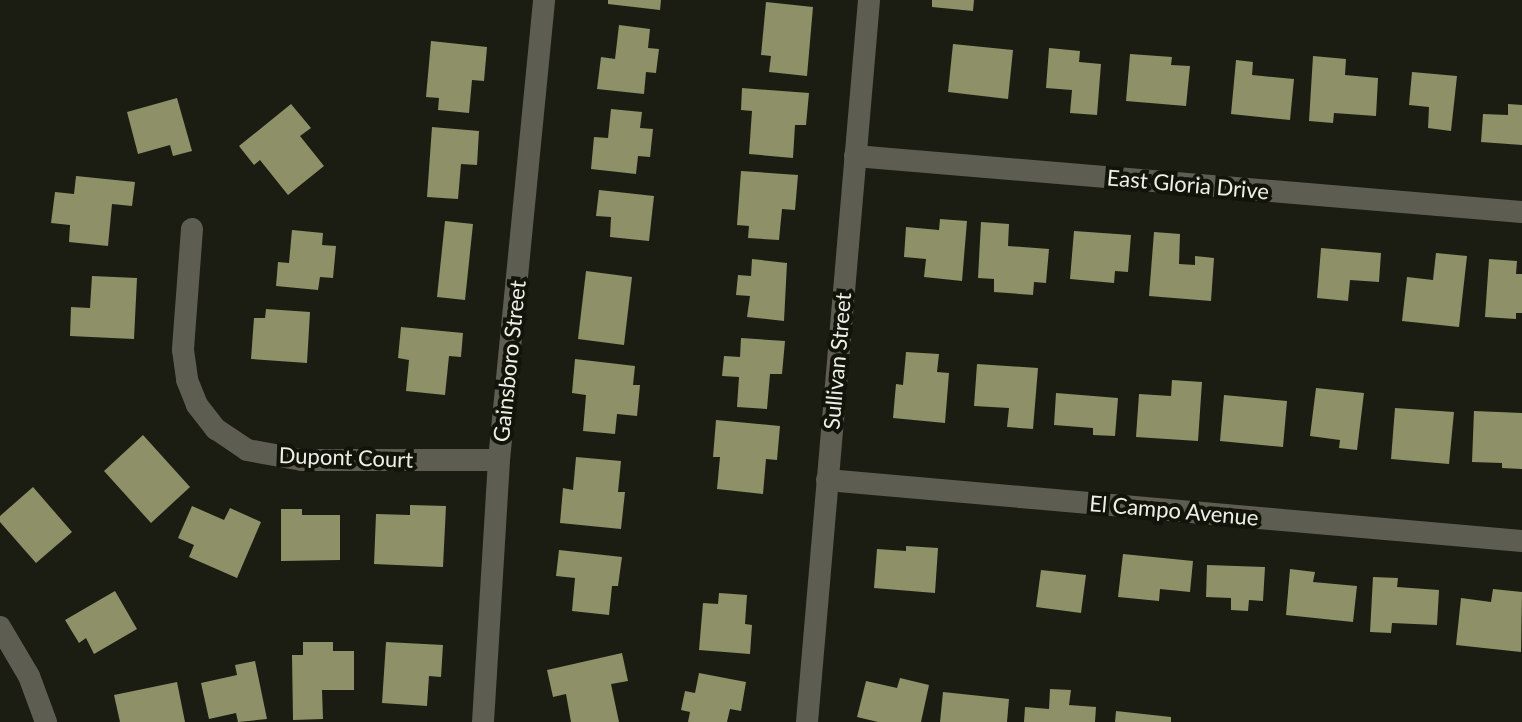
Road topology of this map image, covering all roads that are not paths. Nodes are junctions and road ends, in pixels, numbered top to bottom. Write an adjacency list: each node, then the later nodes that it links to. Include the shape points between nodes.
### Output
1 (544, 0): 6 (street, Gainsboro Street)
2 (869, 0): 3 (street, Sullivan Street)
3 (855, 156): 4 (street, East Gloria Drive); 7 (street, Sullivan Street)
4 (1522, 212)
5 (192, 229): 6 (street, Dupont Court, via 183,350 197,405 216,429 247,450 302,460)
6 (499, 460): 11 (street, Gainsboro Street)
7 (827, 480): 8 (street, El Campo Avenue); 12 (street, Sullivan Street)
8 (1522, 541)
9 (0, 627): 10 (street, via 29,676)
10 (46, 722)
11 (483, 722)
12 (807, 722)

